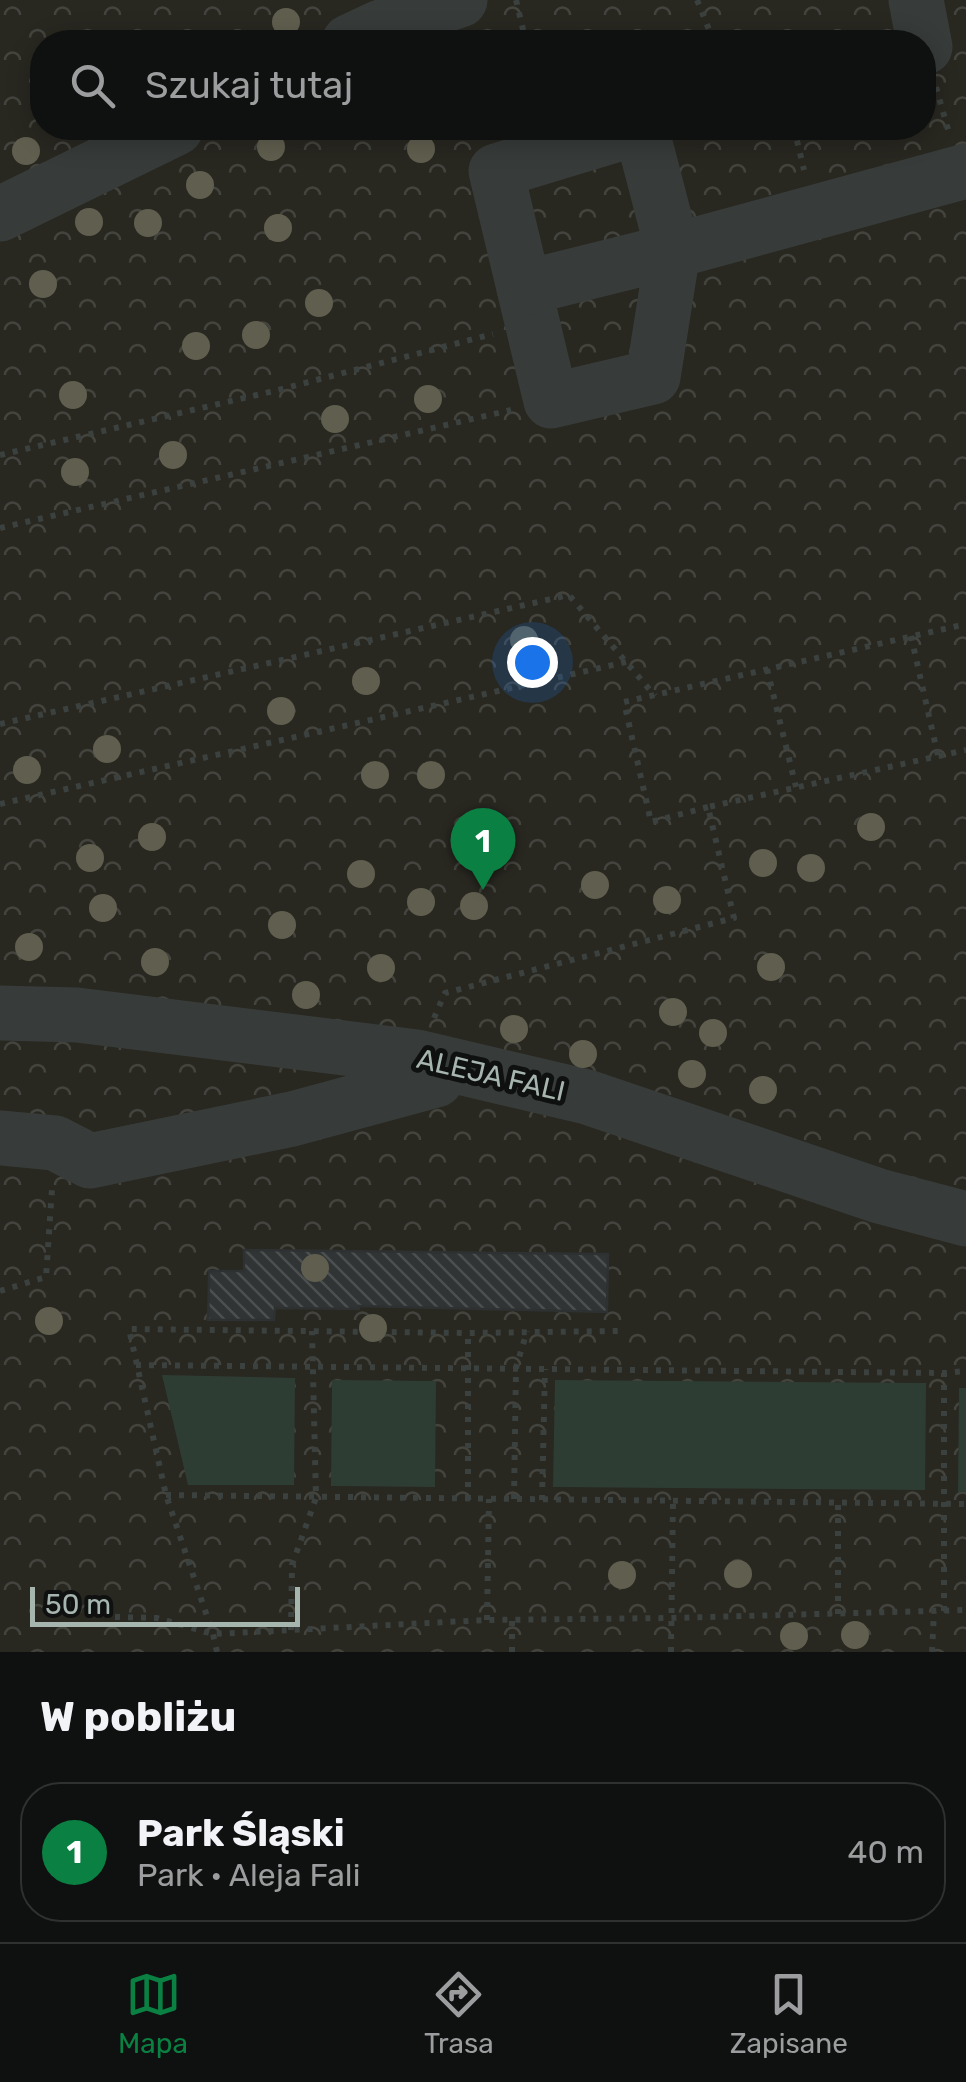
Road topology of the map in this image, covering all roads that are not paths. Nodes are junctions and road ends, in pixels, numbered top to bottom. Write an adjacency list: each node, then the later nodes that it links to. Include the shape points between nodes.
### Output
1 (460, 0): 2 (street)
2 (375, 30)
3 (151, 140): 7 (street)
4 (600, 140): 9 (street, via 496,171)
5 (643, 140): 8 (street)
6 (963, 172): 8 (street)
7 (0, 214)
8 (673, 251): 9 (street); 9 (street, via 653,378 551,401)
9 (528, 306)
10 (0, 1013): 11 (street, ALEJA FALI, via 77,1015)
11 (417, 1057): 12 (street, via 436,1080 292,1120 90,1161 55,1143); 13 (street, ALEJA FALI, via 587,1097)
12 (0, 1138)
13 (966, 1219)

